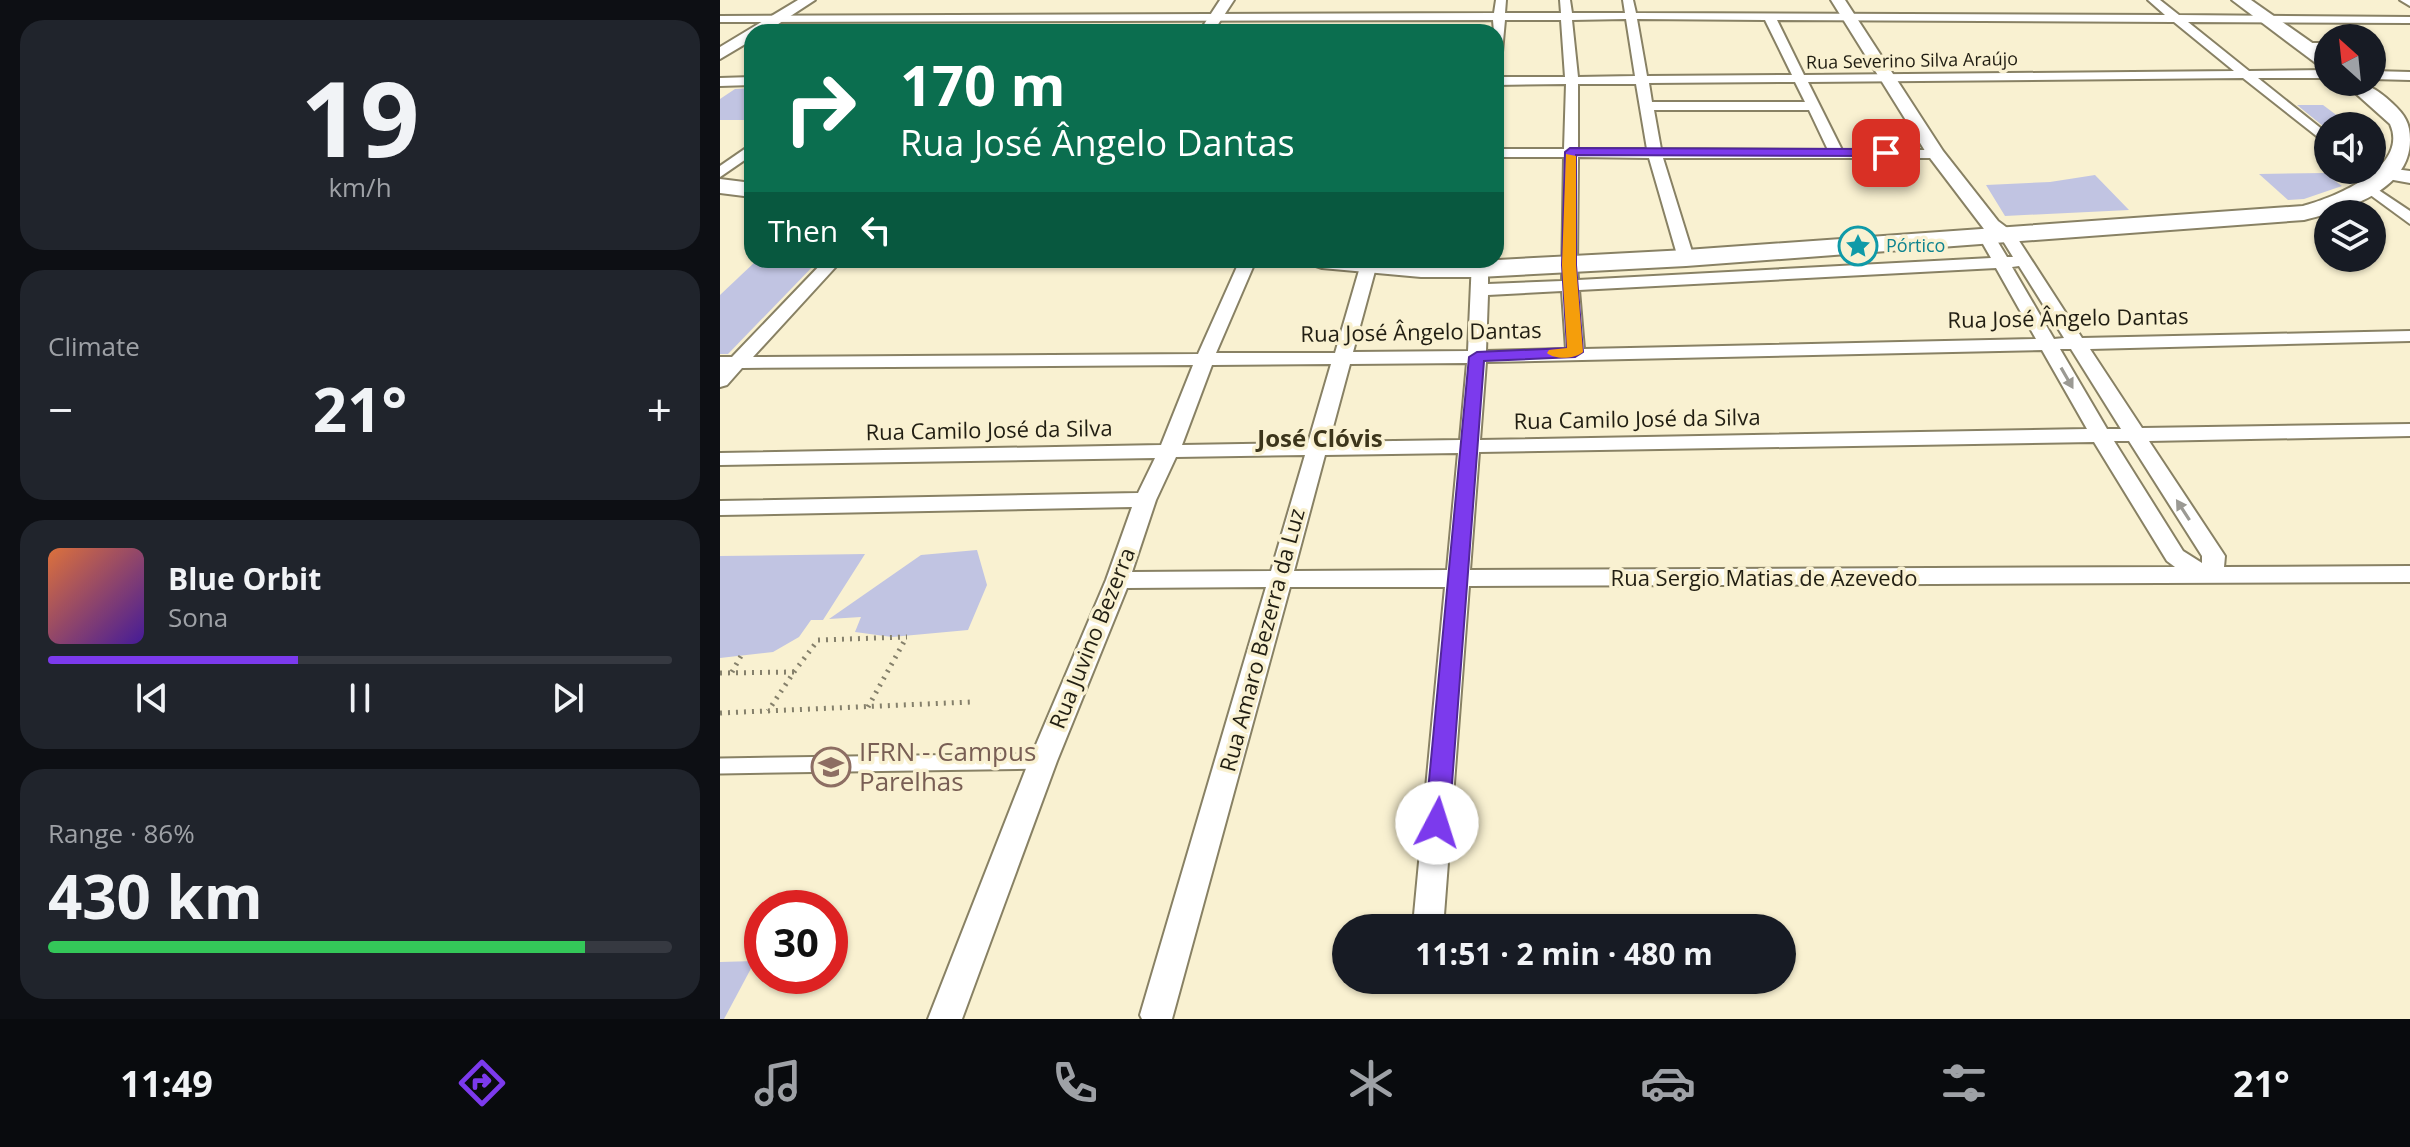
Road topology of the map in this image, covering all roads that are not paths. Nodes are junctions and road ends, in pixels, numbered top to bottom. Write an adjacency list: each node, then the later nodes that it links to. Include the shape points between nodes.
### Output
1 (808, 0): 28 (street)
2 (1227, 0): 21 (street)
3 (1286, 0): 22 (street)
4 (1356, 0): 23 (street)
5 (1427, 0): 16 (street)
6 (1501, 0): 17 (street)
7 (1565, 0): 18 (street)
8 (1628, 0): 19 (street)
9 (1838, 0): 24 (street)
10 (2153, 0): 25 (street)
11 (2240, 0): 26 (main road)
12 (883, 9): 29 (street)
13 (963, 9): 30 (street)
14 (1049, 12): 15 (street); 30 (street); 34 (street)
15 (1134, 13): 21 (street); 35 (street)
16 (1424, 16): 17 (street); 23 (street); 39 (street)
17 (1500, 16): 18 (street); 40 (street)
18 (1566, 16): 19 (street); 51 (street)
19 (1632, 16): 20 (street); 54 (street)
20 (1769, 16): 24 (street); 55 (street)
21 (1215, 17): 22 (street); 36 (street)
22 (1277, 17): 23 (street); 37 (street)
23 (1349, 17): 38 (street)
24 (1847, 17): 25 (street); 50 (street)
25 (2173, 17): 26 (street); 46 (street)
26 (2265, 18): 31 (street); 42 (main road)
27 (720, 19): 28 (street)
28 (778, 19): 29 (street); 32 (street)
29 (870, 19): 30 (street); 33 (street)
30 (952, 19)
31 (2410, 20)
32 (769, 24)
33 (863, 24)
34 (1037, 24)
35 (1125, 24)
36 (1211, 24)
37 (1273, 24)
38 (1346, 24)
39 (1422, 24)
40 (1499, 24)
41 (727, 46): 45 (street)
42 (2306, 47): 43 (street); 44 (main road)
43 (2314, 47)
44 (2314, 53)
45 (720, 54)
46 (2243, 74): 47 (street, Rua Severino Silva Araújo); 50 (street, Rua Severino Silva Araújo); 60 (street)
47 (2314, 74)
48 (2386, 75): 49 (street)
49 (2410, 76)
50 (1887, 78): 55 (street, Rua Severino Silva Araújo); 68 (street)
51 (1572, 80): 53 (street, Rua Severino Silva Araújo); 54 (street, Rua Severino Silva Araújo); 64 (street)
52 (744, 81): 56 (street)
53 (1504, 81)
54 (1641, 81): 55 (street, Rua Severino Silva Araújo); 58 (street)
55 (1801, 81): 59 (street)
56 (720, 82)
57 (2370, 96): 61 (main road)
58 (1645, 106): 59 (street); 63 (street)
59 (1812, 106): 65 (street)
60 (2314, 130)
61 (2408, 131): 71 (main road, via 2407,150)
62 (744, 151): 66 (street)
63 (1654, 151): 64 (street); 65 (street); 77 (street)
64 (1570, 152): 67 (street); 85 (street)
65 (1836, 152): 68 (street)
66 (720, 153)
67 (1504, 153)
68 (1936, 154): 76 (street)
69 (744, 155): 70 (street)
70 (720, 173)
71 (2386, 179): 75 (street)
72 (2377, 184): 76 (main road, via 2338,205 2266,218)
73 (720, 186): 74 (main road)
74 (744, 189)
75 (2410, 219)
76 (1995, 233): 77 (main road); 78 (street); 79 (street)
77 (1686, 258): 85 (main road)
78 (2024, 261): 79 (street); 88 (street)
79 (2002, 262): 85 (street); 87 (street)
80 (826, 268): 93 (street)
81 (1244, 268): 92 (street, Rua Juvino Bezerra)
82 (1367, 268): 91 (street, Rua Amaro Bezerra da Luz)
83 (1429, 268): 84 (main road)
84 (1479, 273): 85 (main road); 90 (street)
85 (1570, 276): 89 (street)
86 (2410, 336): 88 (street, Rua José Ângelo Dantas)
87 (2047, 342): 88 (street, Rua José Ângelo Dantas); 89 (street, Rua José Ângelo Dantas); 97 (street, one-way to 97)
88 (2074, 342): 96 (street)
89 (1575, 352): 90 (street, Rua José Ângelo Dantas)
90 (1477, 357): 91 (street, Rua José Ângelo Dantas); 98 (street)
91 (1342, 358): 92 (street, Rua José Ângelo Dantas); 99 (street, Rua Amaro Bezerra da Luz)
92 (1204, 360): 93 (street, Rua José Ângelo Dantas); 100 (street, Rua Juvino Bezerra)
93 (728, 363): 94 (street)
94 (720, 381)
95 (2410, 430): 96 (street, Rua Camilo José da Silva)
96 (2136, 436): 97 (street, Rua Camilo José da Silva); 105 (street, one-way to 96, via 2213,556)
97 (2101, 437): 98 (street, Rua Camilo José da Silva); 105 (street, via 2175,556)
98 (1468, 446): 99 (street, Rua Camilo José da Silva); 108 (street)
99 (1315, 448): 100 (street, Rua Camilo José da Silva); 107 (street, Rua Amaro Bezerra da Luz)
100 (1169, 451): 101 (street, Rua Camilo José da Silva); 102 (street, Rua Juvino Bezerra)
101 (720, 459)
102 (1145, 500): 103 (street); 106 (street, Rua Juvino Bezerra)
103 (720, 508)
104 (2410, 574): 105 (street, Rua Sergio Matias de Azevedo)
105 (2206, 576): 108 (street, Rua Sergio Matias de Azevedo)
106 (1118, 580): 107 (street, Rua Sergio Matias de Azevedo); 109 (street, Rua Juvino Bezerra)
107 (1278, 580): 108 (street, Rua Sergio Matias de Azevedo); 112 (street, Rua Amaro Bezerra da Luz)
108 (1459, 580): 111 (street)
109 (1043, 761): 110 (lane); 113 (street, Rua Juvino Bezerra)
110 (720, 766)
111 (1429, 914)
112 (1157, 1015)
113 (945, 1019)

